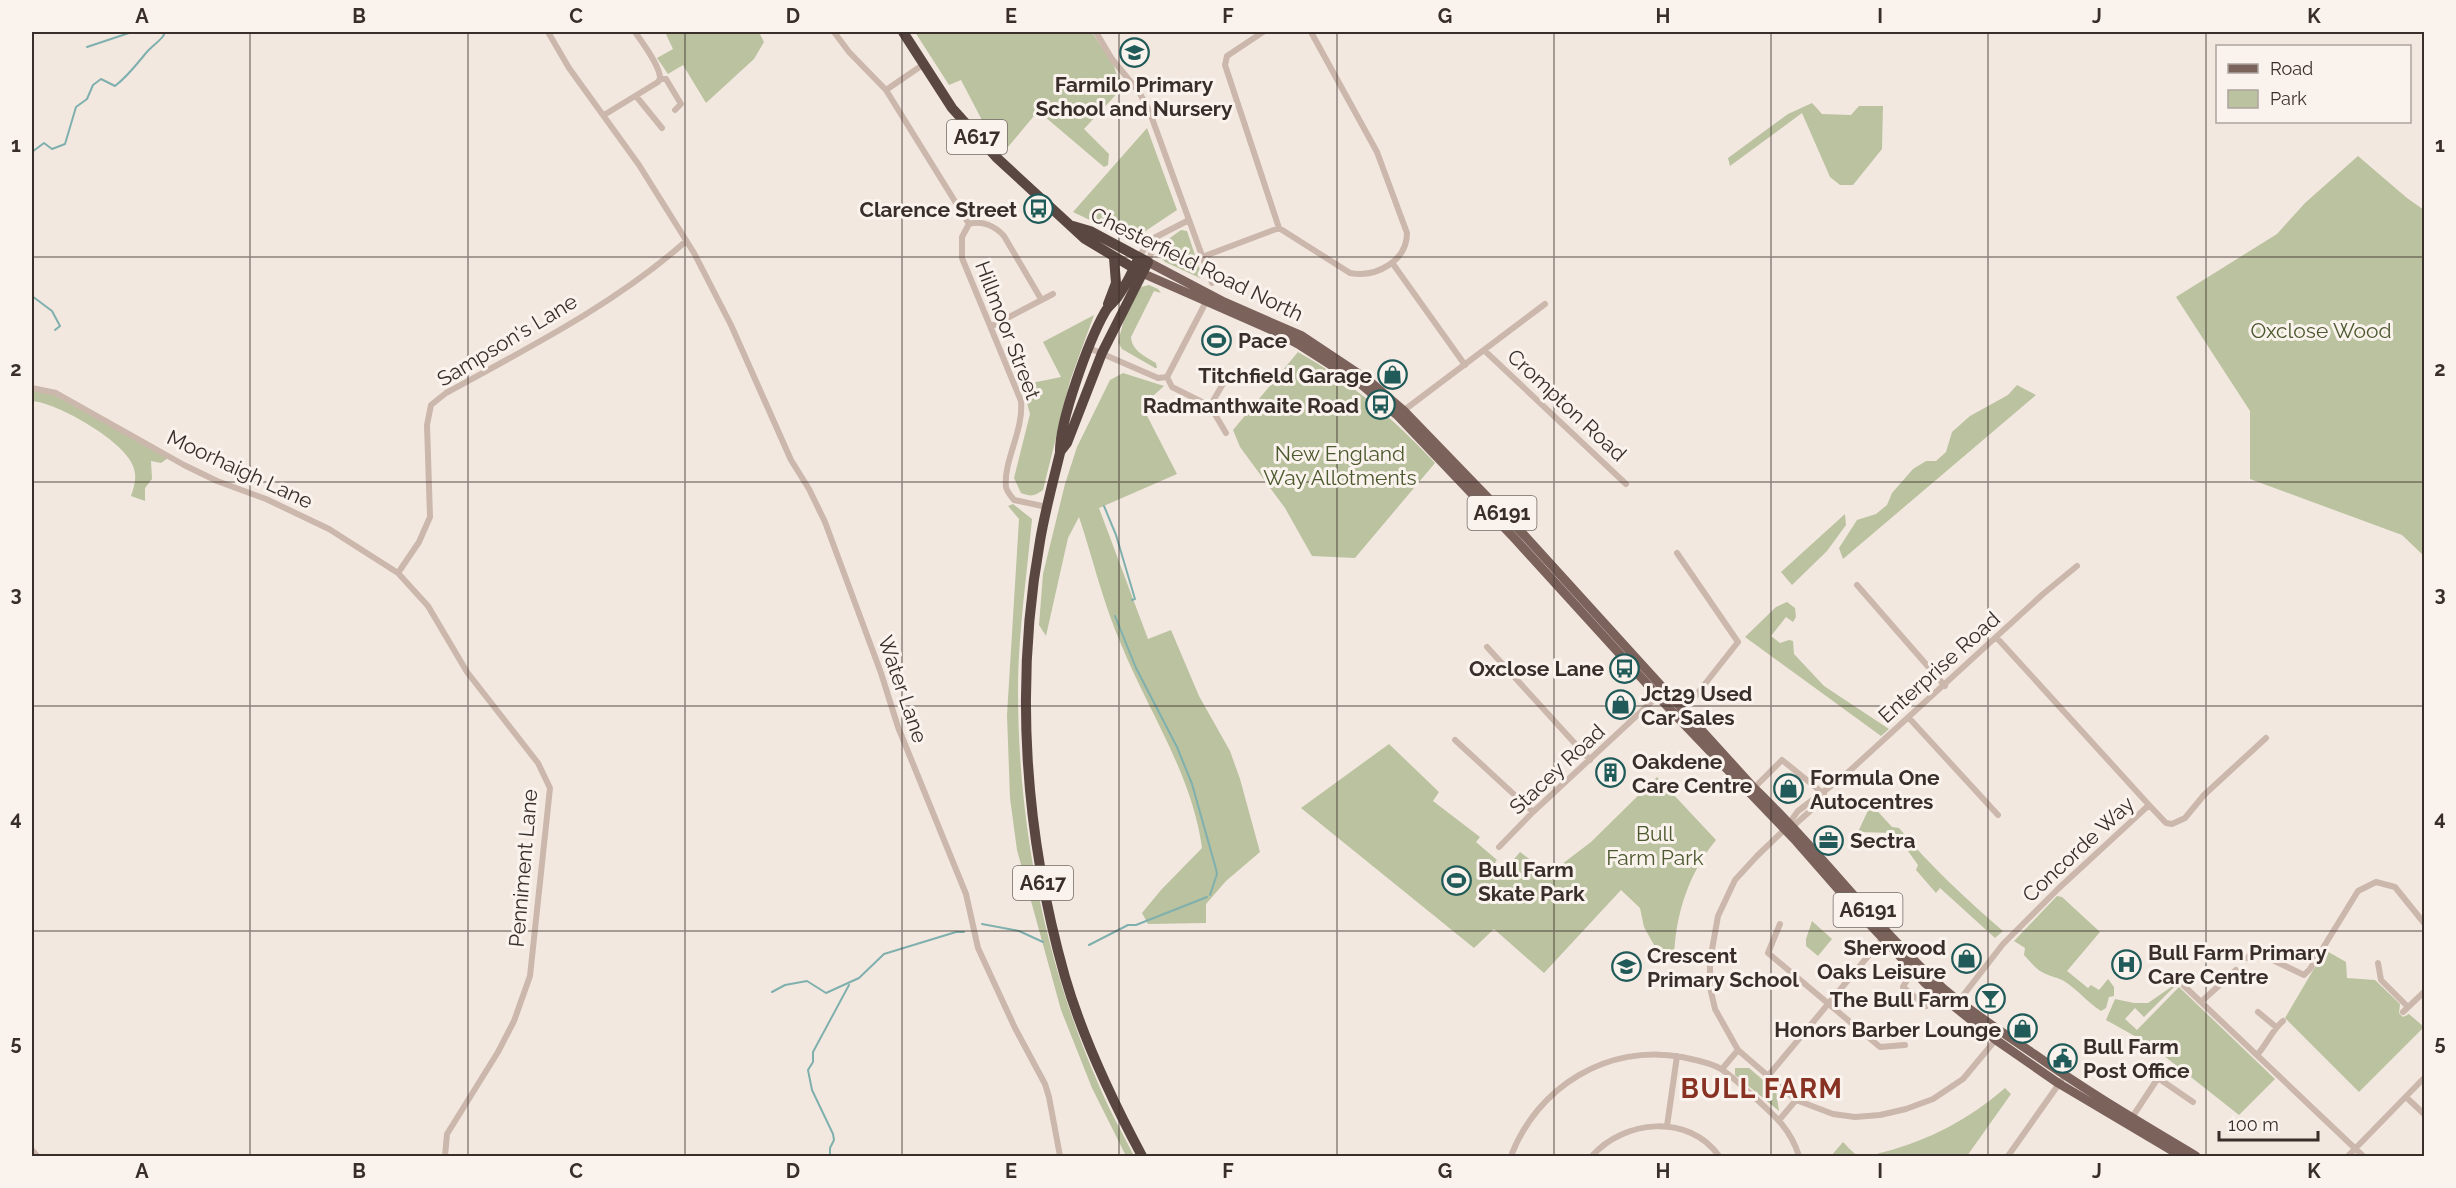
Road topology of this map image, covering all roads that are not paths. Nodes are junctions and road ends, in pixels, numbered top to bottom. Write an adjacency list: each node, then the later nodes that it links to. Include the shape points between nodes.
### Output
1 (548, 32): 13 (street, Water Lane)
2 (635, 32): 9 (street)
3 (834, 32): 10 (street)
4 (903, 32): 8 (highway, A617)
5 (1096, 32): 15 (street, via 1149,110)
6 (1263, 32): 18 (street, via 1227,56 1225,65)
7 (1311, 32): 24 (street, via 1377,152 1407,233)
8 (924, 64): 10 (street); 17 (highway, A617, via 952,108 976,136)
9 (660, 79): 11 (street); 12 (street, via 666,79 681,104)
10 (886, 90): 16 (street)
11 (636, 96): 13 (street); 14 (street)
12 (675, 110)
13 (604, 115): 20 (street, Water Lane)
14 (662, 128)
15 (1189, 220): 19 (street); 21 (street)
16 (969, 224): 29 (street, via 997,228); 32 (street, Hillmoor Street, via 964,230 962,258)
17 (1070, 226): 22 (highway, Chesterfield Road North / A617); 23 (highway, Chesterfield Road North / A617, via 1090,231)
18 (1279, 228): 21 (street); 24 (street, via 1350,273 1361,274)
19 (1157, 238): 23 (street); 23 (street, via 1150,240)
20 (685, 243): 48 (street, Sampson's Lane, via 585,313 431,405 427,436 430,517); 104 (street, Water Lane, via 731,325 791,460 825,522 905,745 966,894 978,948 1045,1084)
21 (1202, 257): 26 (street)
22 (1113, 258): 25 (highway, Chesterfield Road North / A617); 31 (highway, A617, via 1116,283)
23 (1143, 259): 25 (highway, A617); 28 (main road, Chesterfield Road North / A6191)
24 (1393, 264): 36 (street)
25 (1138, 271): 28 (main road, Chesterfield Road North / A6191); 31 (highway, A617); 35 (highway, A617)
26 (1212, 283)
27 (1053, 294): 29 (street)
28 (1208, 298): 37 (street); 41 (main road, Chesterfield Road North / A6191, via 1302,336 1368,380)
29 (1041, 299): 32 (street)
30 (1545, 304): 34 (street)
31 (1106, 309): 33 (highway, A617)
32 (992, 326): 45 (street, Hillmoor Street, via 1023,413 1006,489 1014,500)
33 (1089, 348): 35 (street); 43 (highway, A617, via 1060,440)
34 (1485, 351): 36 (street); 44 (street, Crompton Road)
35 (1102, 353): 37 (street, via 1158,378); 43 (highway, A617)
36 (1466, 365): 41 (street)
37 (1167, 377): 40 (street, via 1172,387)
38 (1227, 377): 40 (street)
39 (32, 388): 48 (street, Moorhaigh Lane, via 56,393 184,465 329,529)
40 (1210, 406): 42 (street)
41 (1400, 413): 53 (main road, Chesterfield Road North / A6191)
42 (1226, 433)
43 (1060, 453): 45 (highway, A617)
44 (1626, 484)
45 (1047, 507): 105 (highway, A617, via 1029,636 1025,720 1041,872 1066,979 1112,1097)
46 (1677, 553): 54 (street, via 1738,642)
47 (2077, 566): 50 (street, Enterprise Road)
48 (398, 573): 103 (street, Penniment Lane, via 428,606 467,672 538,763 550,788 530,976 498,1052 447,1134)
49 (1857, 585): 52 (street)
50 (1997, 638): 52 (street, Enterprise Road); 61 (street, Concorde Way)
51 (1487, 647): 58 (street)
52 (1945, 686): 55 (street, Enterprise Road)
53 (1661, 693): 54 (main road, Chesterfield Road North / A6191); 58 (street, Stacey Road)
54 (1681, 715): 59 (main road, Chesterfield Road North / A6191); 64 (main road, Chesterfield Road North / A6191)
55 (1909, 718): 60 (street, Enterprise Road); 63 (street)
56 (2266, 738): 61 (street, via 2179,822 2166,823)
57 (1455, 740): 62 (street)
58 (1590, 760): 62 (street, Stacey Road)
59 (1754, 788): 60 (street, via 1782,760); 64 (main road, Chesterfield Road North / A6191)
60 (1824, 794): 64 (street, Enterprise Road, via 1798,811)
61 (2149, 805): 78 (street, Concorde Way, via 2003,944)
62 (1533, 812): 65 (street, Stacey Road)
63 (1998, 815)
64 (1789, 826): 68 (main road, Chesterfield Road North / A6191, via 1834,882); 84 (street, Enterprise Road, via 1735,880 1718,916 1710,987 1716,1009)
65 (1499, 847)
66 (1780, 924): 77 (street, via 1768,953)
67 (2424, 924): 69 (street, via 2395,887 2376,882 2353,898 2304,975 2254,951)
68 (1885, 935): 72 (main road, Chesterfield Road North / A6191); 77 (street); 78 (main road, Chesterfield Road North / A6191)
69 (2247, 958)
70 (2378, 963): 74 (street, via 2381,980 2406,1009)
71 (2236, 970): 76 (street)
72 (1912, 971): 75 (main road, Chesterfield Road North / A6191); 75 (street, via 1903,987 1926,1006)
73 (2181, 983): 76 (street)
74 (2424, 992)
75 (1939, 996): 78 (main road, Chesterfield Road North / A6191)
76 (2201, 1002): 85 (street)
77 (1827, 1003): 83 (street, via 1880,1047); 89 (street)
78 (1957, 1004): 82 (main road, Chesterfield Road North / A6191)
79 (2258, 1012): 81 (street)
80 (2283, 1021): 81 (street)
81 (2276, 1027): 85 (street)
82 (1999, 1036): 92 (main road, Chesterfield Road North / A6191); 94 (street, via 1963,1079 1933,1099 1906,1109 1855,1117 1833,1114)
83 (1905, 1045)
84 (1738, 1050): 87 (street); 89 (street)
85 (2257, 1055): 100 (street)
86 (1677, 1056): 87 (street); 99 (street); 106 (street, via 1626,1057 1573,1078 1541,1105 1526,1124)
87 (1722, 1069): 97 (street)
88 (2146, 1069): 90 (street)
89 (1768, 1076): 94 (street)
90 (2158, 1078): 95 (street); 98 (street)
91 (2424, 1078): 93 (street)
92 (2062, 1080): 98 (main road, Chesterfield Road North / A6191); 110 (street)
93 (2406, 1097): 96 (street); 100 (street)
94 (1796, 1100): 97 (street)
95 (2193, 1102)
96 (2424, 1114)
97 (1780, 1119): 109 (street)
98 (2130, 1121): 111 (main road, Chesterfield Road North / A6191); 112 (main road, Chesterfield Road North / A6191)
99 (1667, 1126): 107 (street, via 1627,1131); 108 (street, via 1690,1133)
100 (2356, 1149): 113 (street); 114 (street)
101 (32, 1150): 102 (street)
102 (37, 1156)
103 (445, 1156)
104 (1060, 1156)
105 (1142, 1156)
106 (1511, 1156)
107 (1592, 1156)
108 (1719, 1156)
109 (1799, 1156)
110 (2008, 1156)
111 (2181, 1156)
112 (2196, 1156)
113 (2348, 1156)
114 (2363, 1156)

